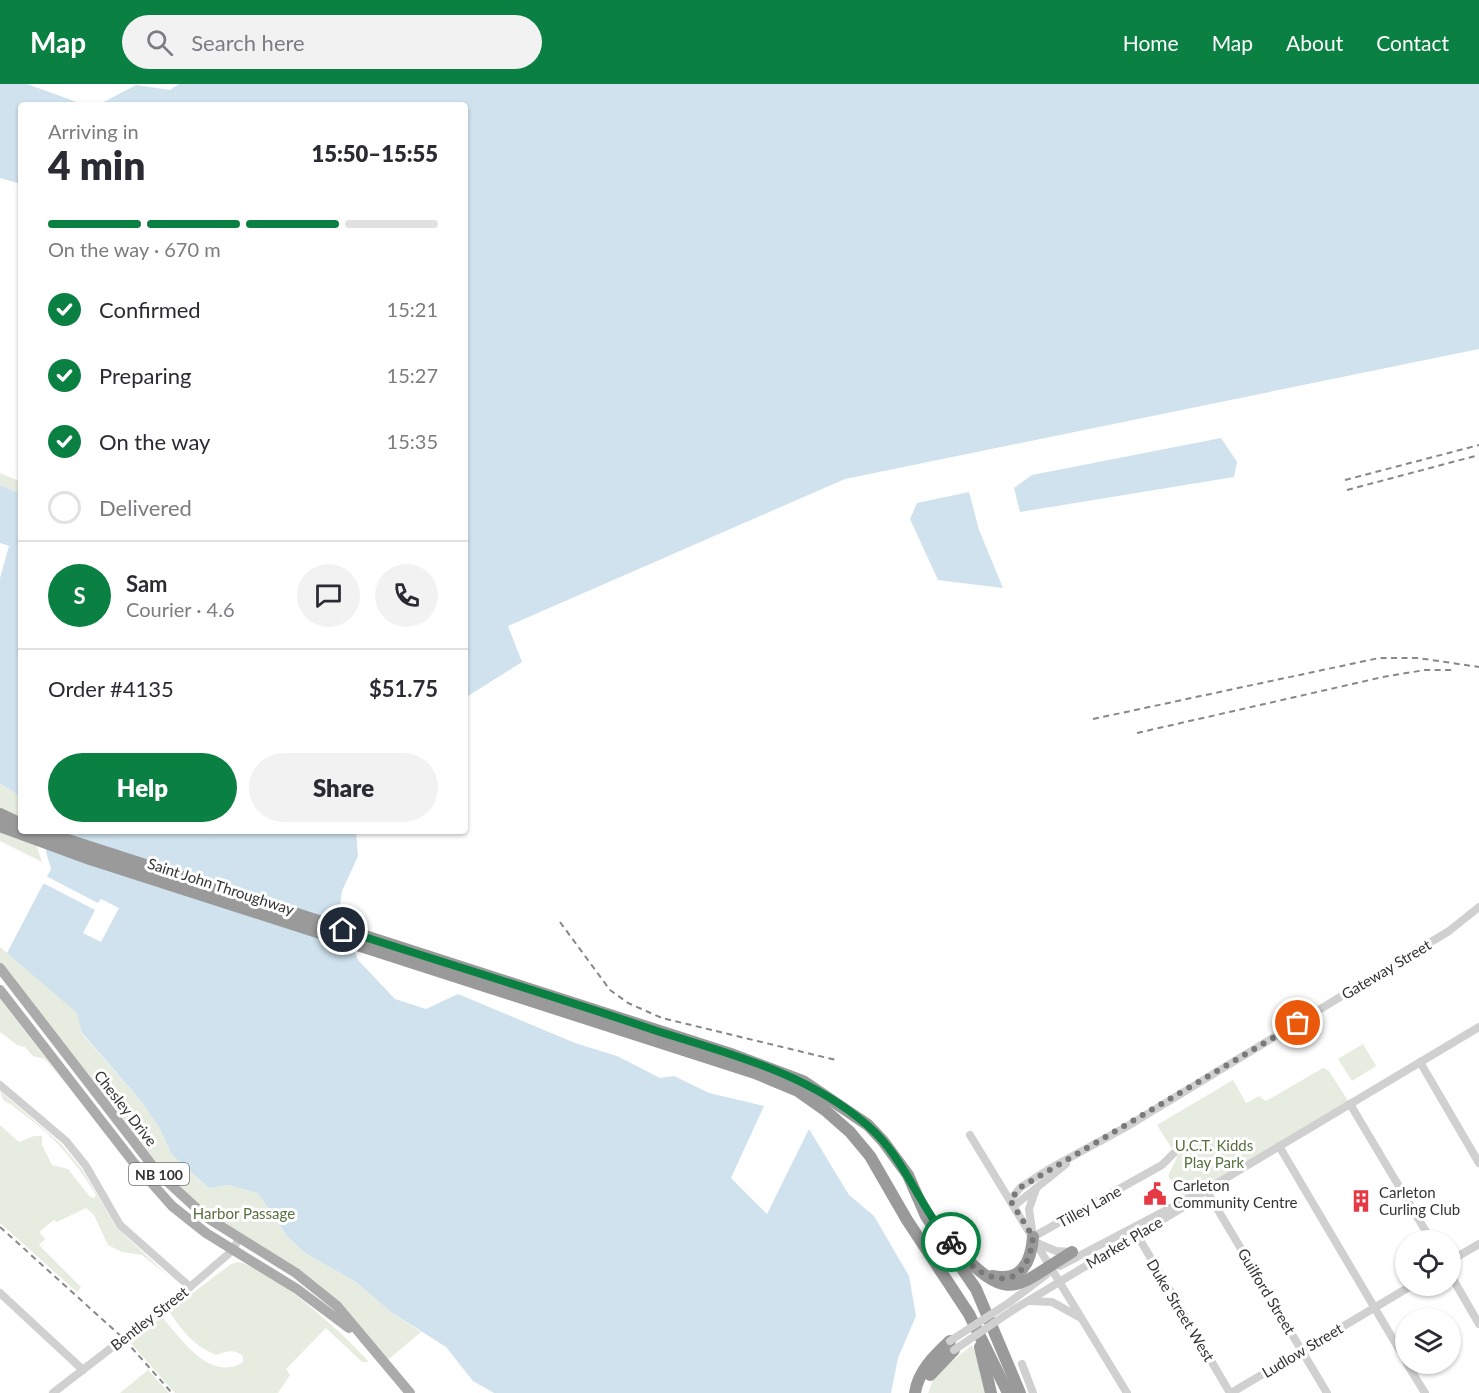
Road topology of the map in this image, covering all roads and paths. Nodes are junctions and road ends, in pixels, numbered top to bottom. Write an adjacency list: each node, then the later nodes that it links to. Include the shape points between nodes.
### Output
1 (0, 812): 2 (highway)
2 (18, 822)
3 (0, 826): 4 (highway, Saint John Throughway)
4 (18, 833)
5 (22, 834): 13 (highway, Saint John Throughway, via 101,863)
6 (49, 834): 13 (highway, Saint John Throughway, via 734,1055)
7 (1479, 907): 20 (street, Gateway Street, via 1449,931)
8 (0, 968): 19 (main road, Chesley Drive / NB 100)
9 (0, 990): 21 (main road, Chesley Drive / NB 100)
10 (1479, 1027): 11 (street)
11 (1420, 1062): 14 (street); 22 (street)
12 (0, 1085): 40 (street, via 66,1141 86,1166 120,1225)
13 (800, 1086): 15 (highway, Saint John Throughway); 47 (highway, Saint John Throughway, via 870,1156)
14 (1350, 1104): 17 (street); 28 (street)
15 (842, 1106): 23 (highway, Saint John Throughway, via 868,1125); 53 (highway, Saint John Throughway, via 888,1157 921,1219 970,1290)
16 (970, 1135): 26 (street)
17 (1279, 1146): 25 (street); 46 (street)
18 (1173, 1154): 32 (street, Tilley Lane, via 1162,1165)
19 (143, 1155): 21 (main road); 31 (main road, Chesley Drive / NB 100, via 191,1204)
20 (1074, 1157): 24 (street, Gateway Street); 26 (street, Gateway Street, via 1025,1184)
21 (134, 1163): 34 (main road, Chesley Drive / NB 100, via 172,1206)
22 (1479, 1163)
23 (908, 1175): 38 (highway, via 945,1236); 53 (highway, Saint John Throughway, via 926,1216 976,1289)
24 (1042, 1183): 26 (street, Gateway Street); 32 (street, via 1029,1209)
25 (1203, 1192): 27 (street, Market Place); 30 (street, Market Place); 54 (street, Guilford Street)
26 (1012, 1203): 32 (street)
27 (1132, 1226): 29 (street, Market Place); 30 (street, Duke Street West)
28 (1425, 1230)
29 (1120, 1232): 35 (street); 37 (street, Market Place)
30 (1137, 1235): 39 (street, Market Place); 67 (street, Duke Street West)
31 (239, 1238): 34 (street, Bentley Street); 50 (main road, Chesley Drive / NB 100, via 317,1289 337,1306)
32 (1035, 1240): 35 (street, via 1056,1251); 37 (street); 38 (highway, via 1029,1260 1019,1273 1006,1278)
33 (1479, 1244): 36 (street)
34 (232, 1250): 40 (street, Bentley Street); 50 (main road, Chesley Drive / NB 100, via 297,1290)
35 (1072, 1252): 37 (highway)
36 (1461, 1255)
37 (1052, 1268): 38 (highway, via 1009,1286 995,1283); 39 (street); 45 (street, Market Place)
38 (980, 1271)
39 (1059, 1280): 44 (street, Market Place); 48 (street)
40 (190, 1287): 56 (street, Bentley Street)
41 (0, 1293): 56 (street)
42 (1461, 1293): 49 (street)
43 (1395, 1296): 46 (street, Ludlow Street)
44 (1025, 1303): 45 (street, Market Place); 48 (street, via 1052,1302)
45 (1012, 1306): 52 (street, Market Place, bridge)
46 (1374, 1308): 51 (street); 54 (street, Ludlow Street)
47 (969, 1314): 62 (highway); 63 (highway, Saint John Throughway)
48 (1081, 1318): 66 (street)
49 (1479, 1324)
50 (360, 1336): 59 (main road, Chesley Drive / NB 100)
51 (1395, 1343)
52 (952, 1345): 60 (highway, via 934,1356); 61 (highway)
53 (1004, 1350): 64 (highway, Saint John Throughway)
54 (1302, 1350): 67 (street, Ludlow Street); 68 (street, Guilford Street)
55 (1022, 1364): 65 (street)
56 (83, 1370): 58 (street, Bentley Street)
57 (1413, 1374): 69 (street)
58 (53, 1393)
59 (410, 1393)
60 (915, 1393)
61 (923, 1393)
62 (991, 1393)
63 (1008, 1393)
64 (1020, 1393)
65 (1033, 1393)
66 (1126, 1393)
67 (1231, 1393)
68 (1327, 1393)
69 (1425, 1393)

